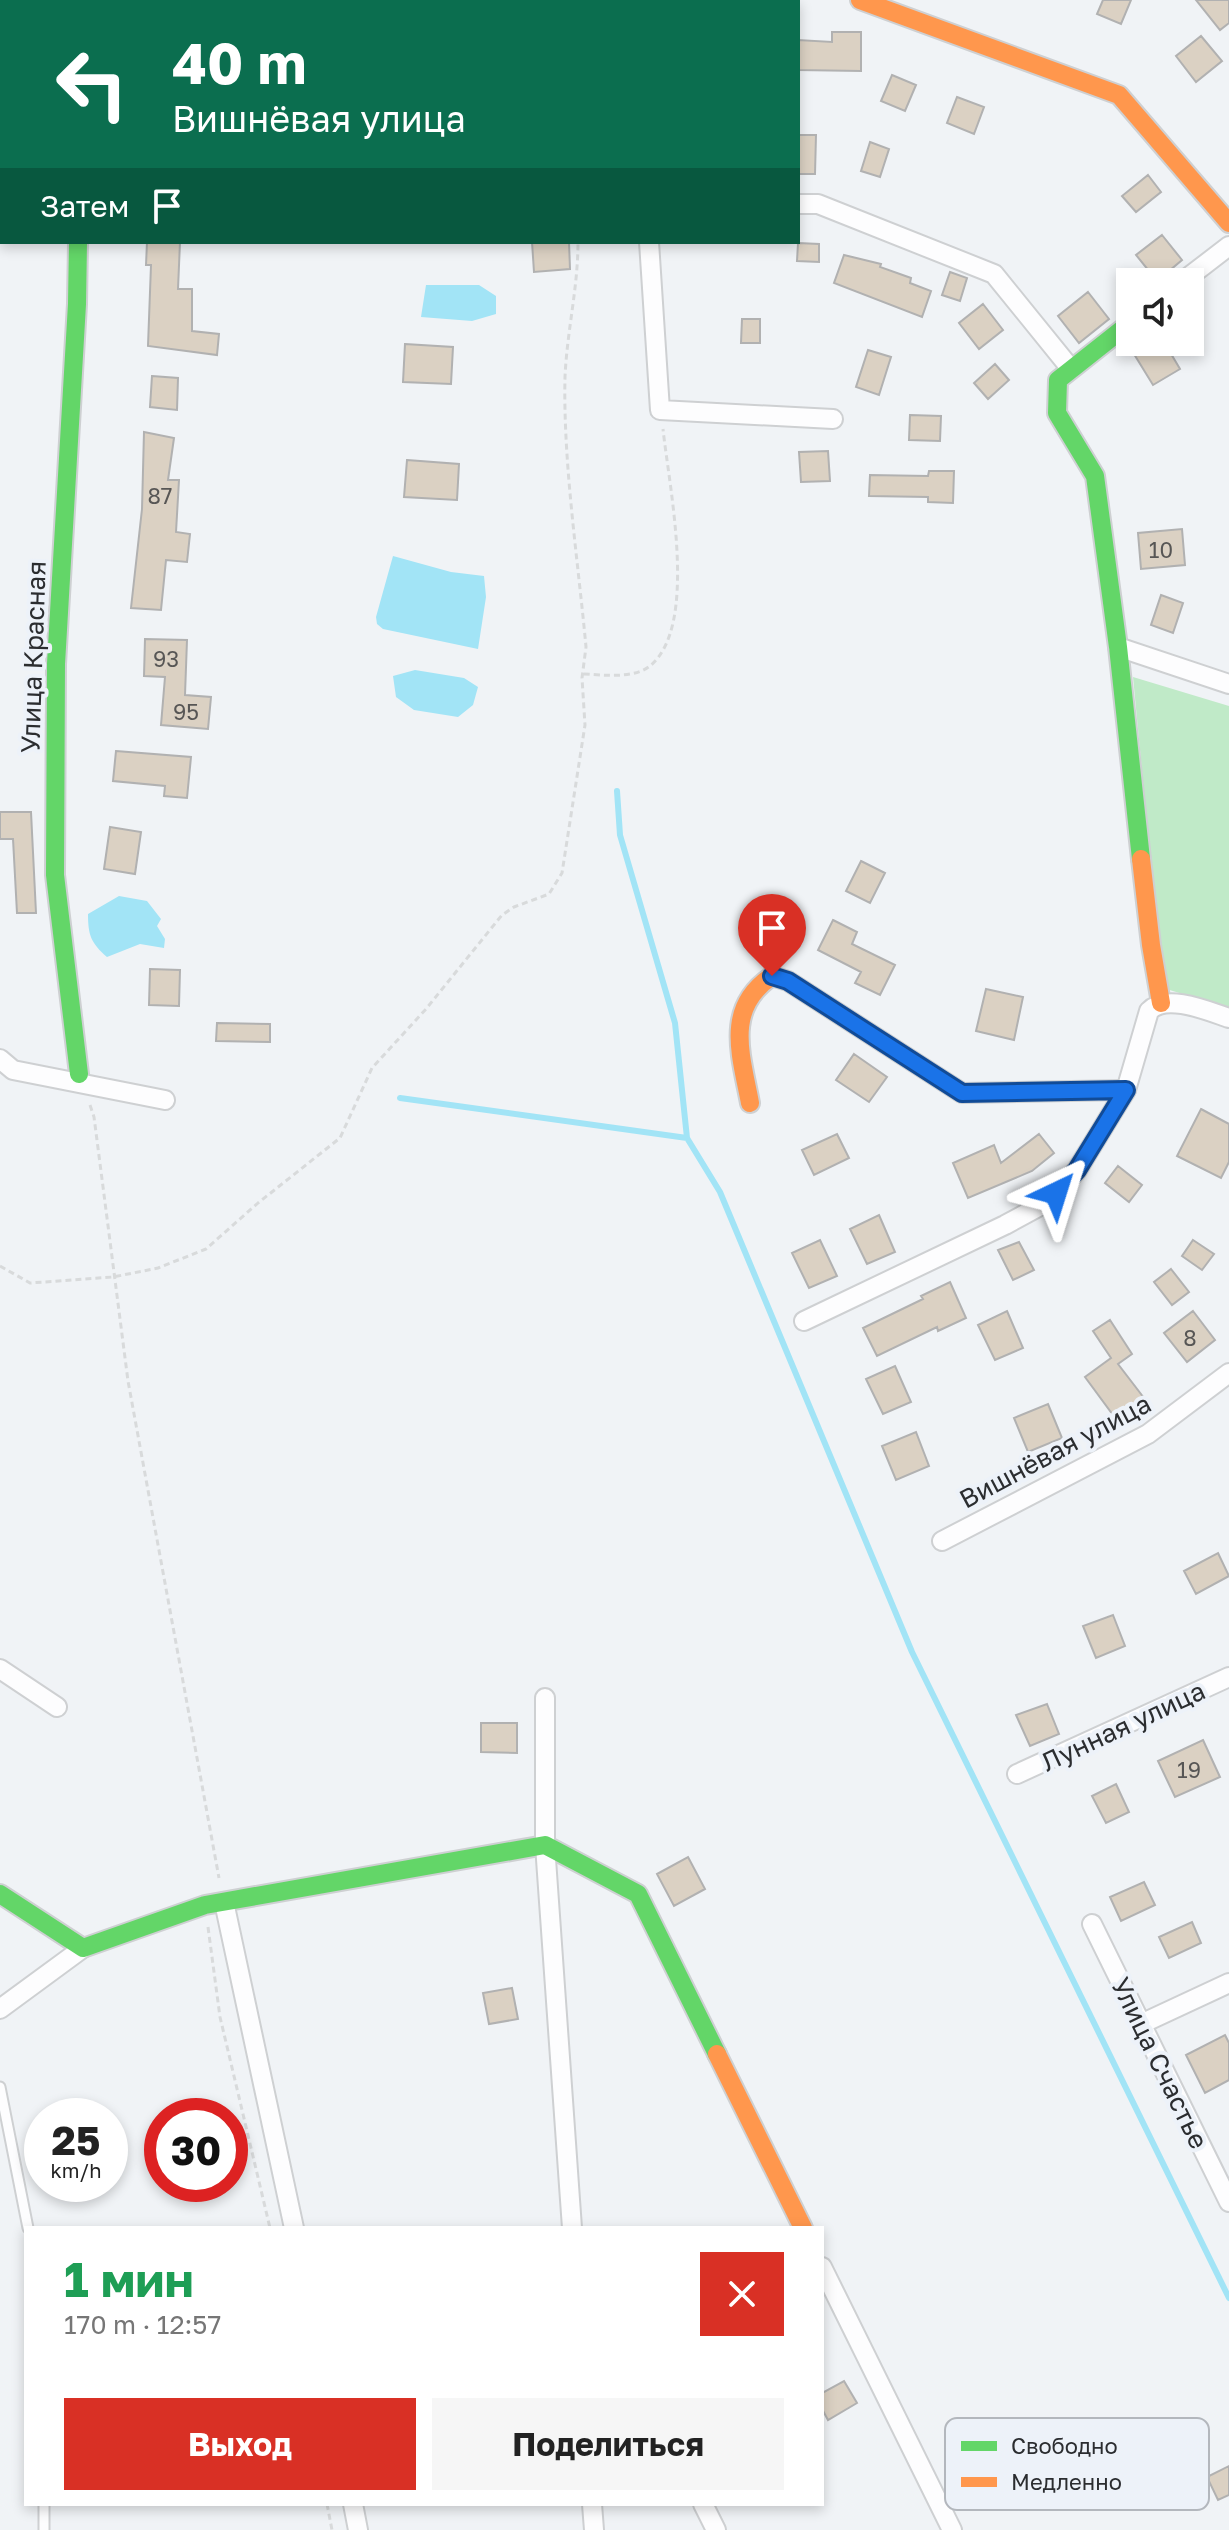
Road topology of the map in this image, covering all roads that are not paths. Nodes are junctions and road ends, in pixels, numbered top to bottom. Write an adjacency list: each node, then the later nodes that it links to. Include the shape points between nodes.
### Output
1 (860, 0): 3 (street, via 1119,95)
2 (800, 204): 9 (street, via 818,204 994,274)
3 (1229, 223)
4 (78, 244): 16 (street, Улица Красная, via 56,664 55,875)
5 (649, 244): 10 (street, via 660,410)
6 (1229, 246): 7 (street)
7 (1200, 268)
8 (1116, 334): 9 (street)
9 (1065, 374): 11 (street, via 1057,413 1095,476)
10 (833, 419)
11 (1118, 647): 12 (street); 13 (street)
12 (1229, 684)
13 (1161, 1003): 14 (street); 17 (street, via 1149,1011)
14 (1229, 1018)
15 (0, 1059): 16 (street, via 13,1070)
16 (81, 1079): 18 (street)
17 (1126, 1090): 19 (street, via 962,1093 788,981 772,976 758,982 740,1013); 20 (street, via 1077,1170 1038,1207)
18 (165, 1100)
19 (750, 1103)
20 (804, 1321)
21 (1229, 1373): 22 (street, Вишнёвая улица, via 1148,1434)
22 (942, 1541)
23 (0, 1669): 26 (street)
24 (1229, 1677): 27 (street, Лунная улица)
25 (545, 1698): 28 (street)
26 (57, 1707)
27 (1017, 1774)
28 (545, 1845): 30 (street); 40 (street); 41 (street, via 638,1894)
29 (0, 1894): 32 (street)
30 (224, 1902): 32 (street); 39 (street)
31 (1092, 1924): 35 (street, Улица Счастье)
32 (83, 1948): 34 (street)
33 (1229, 1983): 35 (street)
34 (0, 2009)
35 (1141, 2024): 37 (street, Улица Счастье)
36 (0, 2087): 38 (lane)
37 (1229, 2202)
38 (28, 2226)
39 (294, 2226)
40 (572, 2226)
41 (802, 2226)
42 (824, 2271): 51 (street)
43 (44, 2506): 47 (lane)
44 (353, 2506): 48 (street)
45 (592, 2506): 49 (street)
46 (704, 2506): 50 (street)
47 (44, 2530)
48 (358, 2530)
49 (594, 2530)
50 (716, 2530)
51 (952, 2530)

